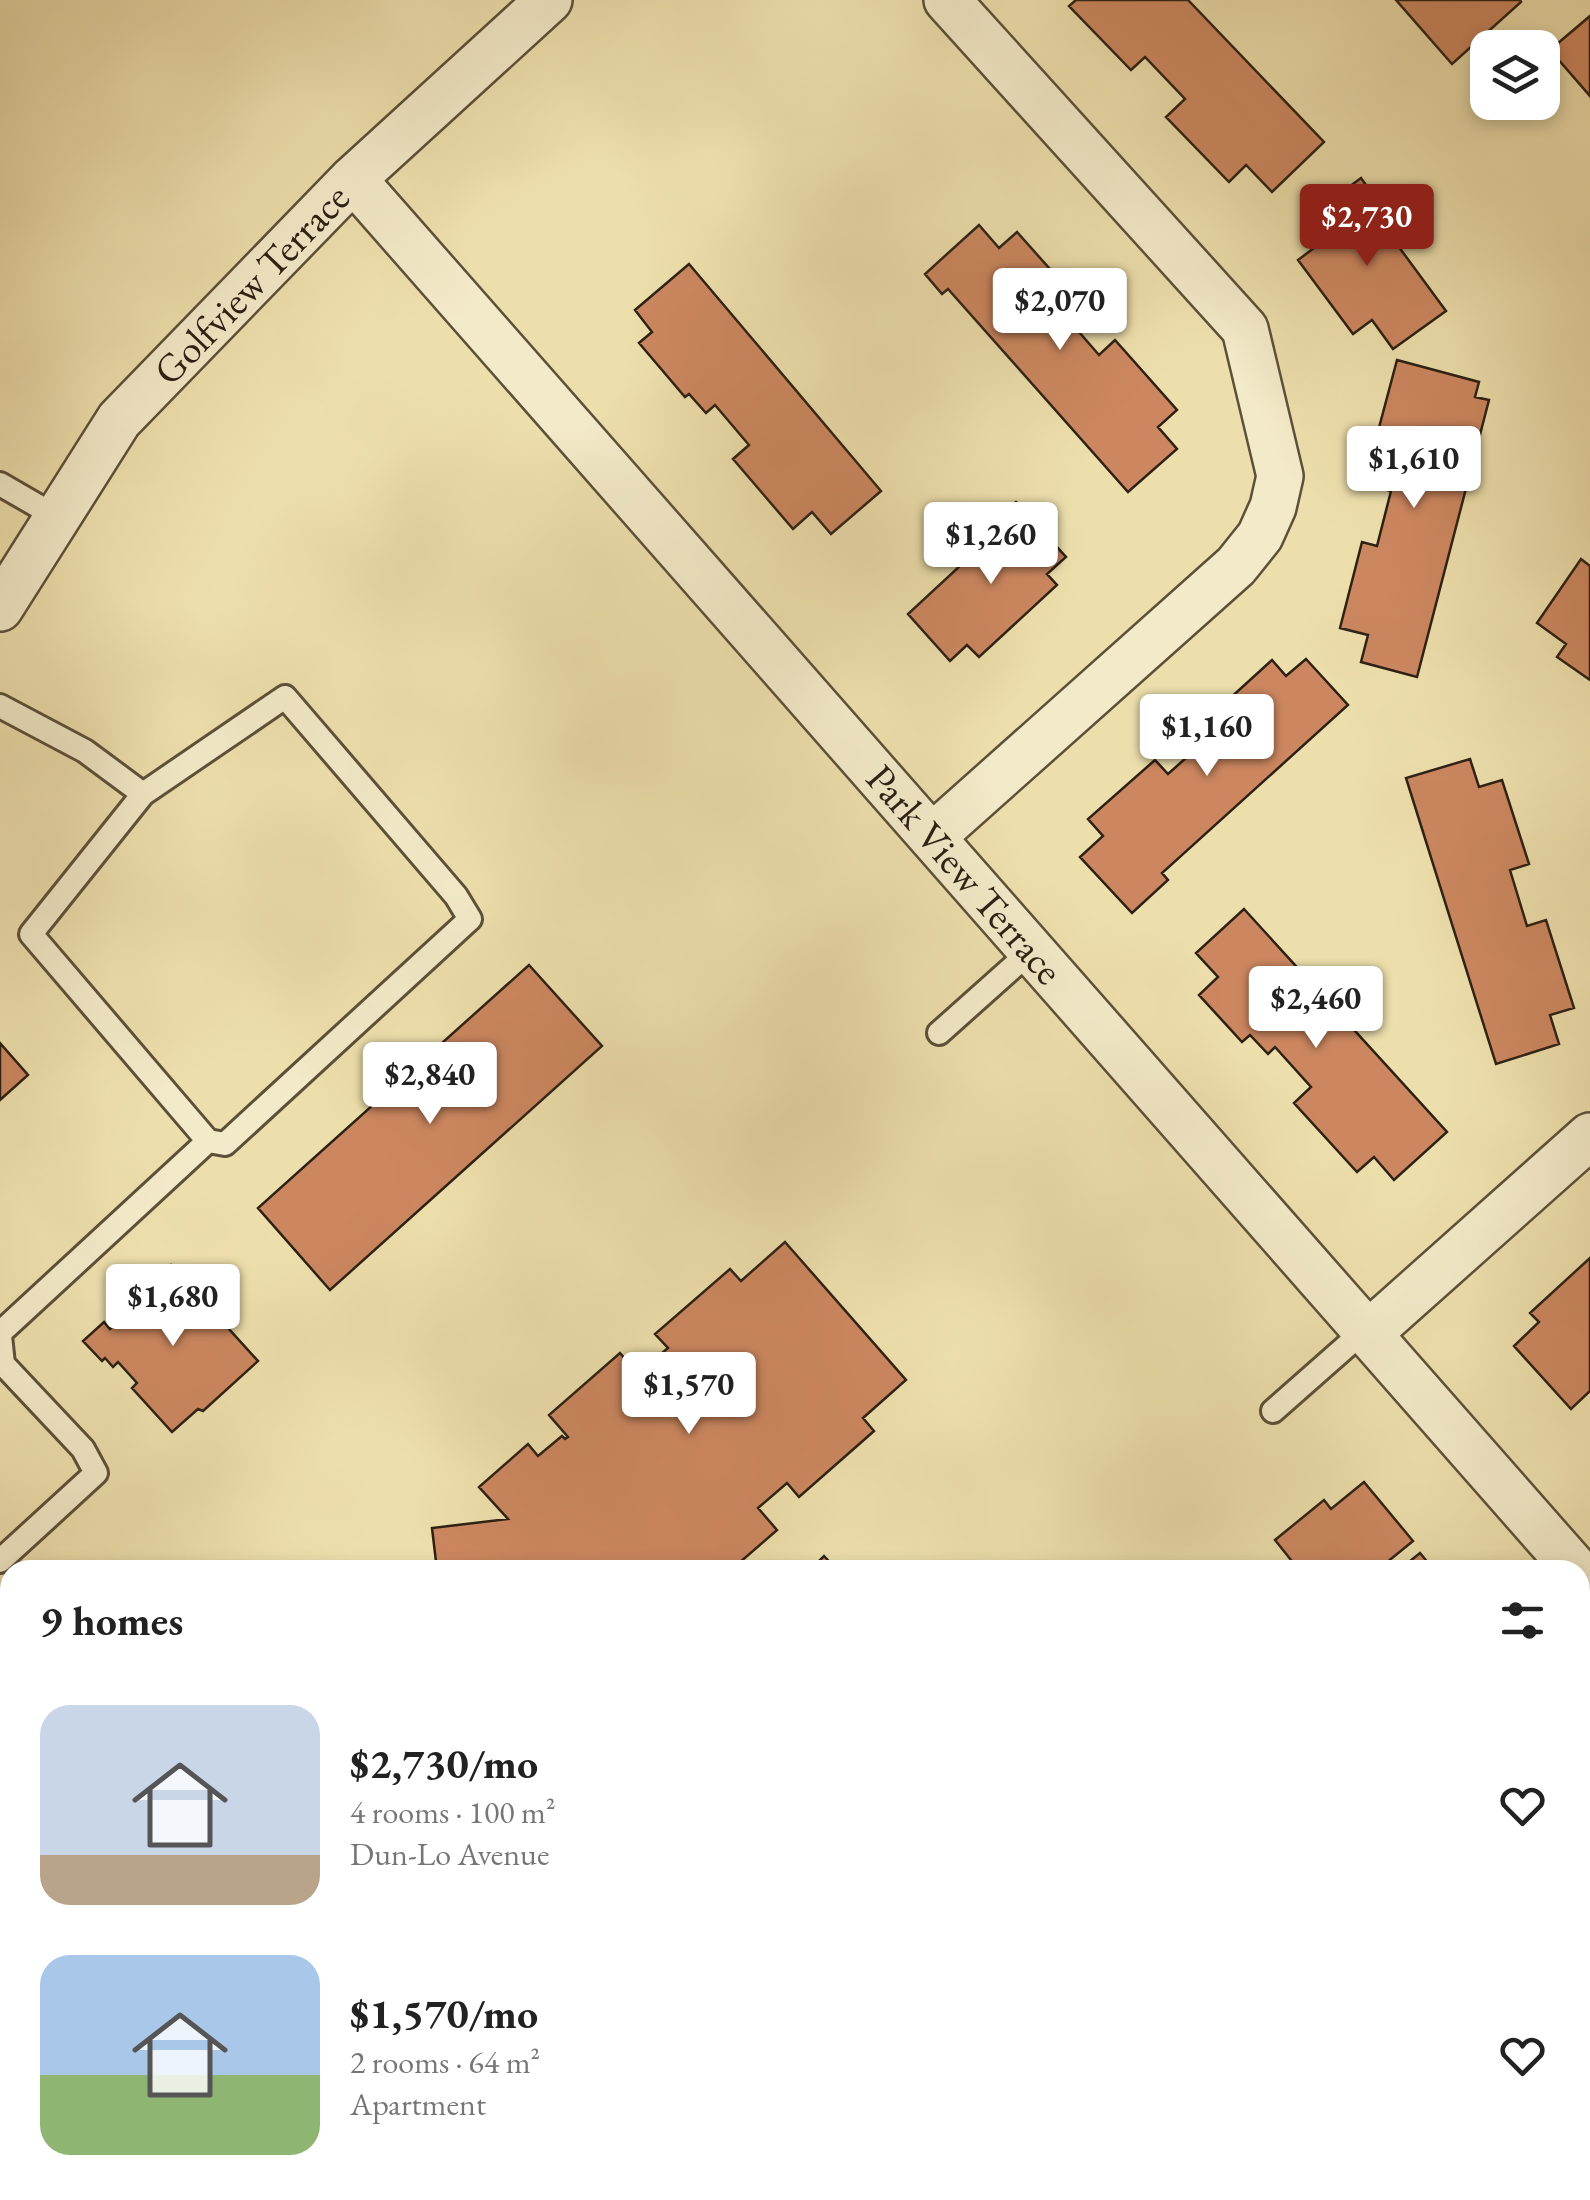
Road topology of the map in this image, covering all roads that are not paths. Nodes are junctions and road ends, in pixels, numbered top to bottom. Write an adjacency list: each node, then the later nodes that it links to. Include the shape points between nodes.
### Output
1 (549, 0): 3 (street, Golfview Terrace)
2 (947, 0): 9 (street, via 1245,330 1280,476 1260,536 1236,566)
3 (353, 179): 5 (street, Golfview Terrace, via 119,420); 9 (street, Park View Terrace)
4 (0, 484): 5 (lane)
5 (58, 517): 6 (street, Golfview Terrace)
6 (0, 608)
7 (0, 706): 8 (lane, via 85,750)
8 (143, 794): 13 (lane, via 31,934); 13 (lane, via 285,698 470,919 226,1144)
9 (932, 837): 10 (street, Park View Terrace)
10 (1032, 950): 11 (lane); 14 (street, Park View Terrace)
11 (939, 1034)
12 (1590, 1136): 14 (street)
13 (208, 1141): 15 (lane)
14 (1368, 1331): 16 (lane); 18 (street, Park View Terrace)
15 (0, 1335): 17 (lane, via 3,1364 83,1448 96,1473)
16 (1273, 1411)
17 (1, 1560)
18 (1568, 1560)

